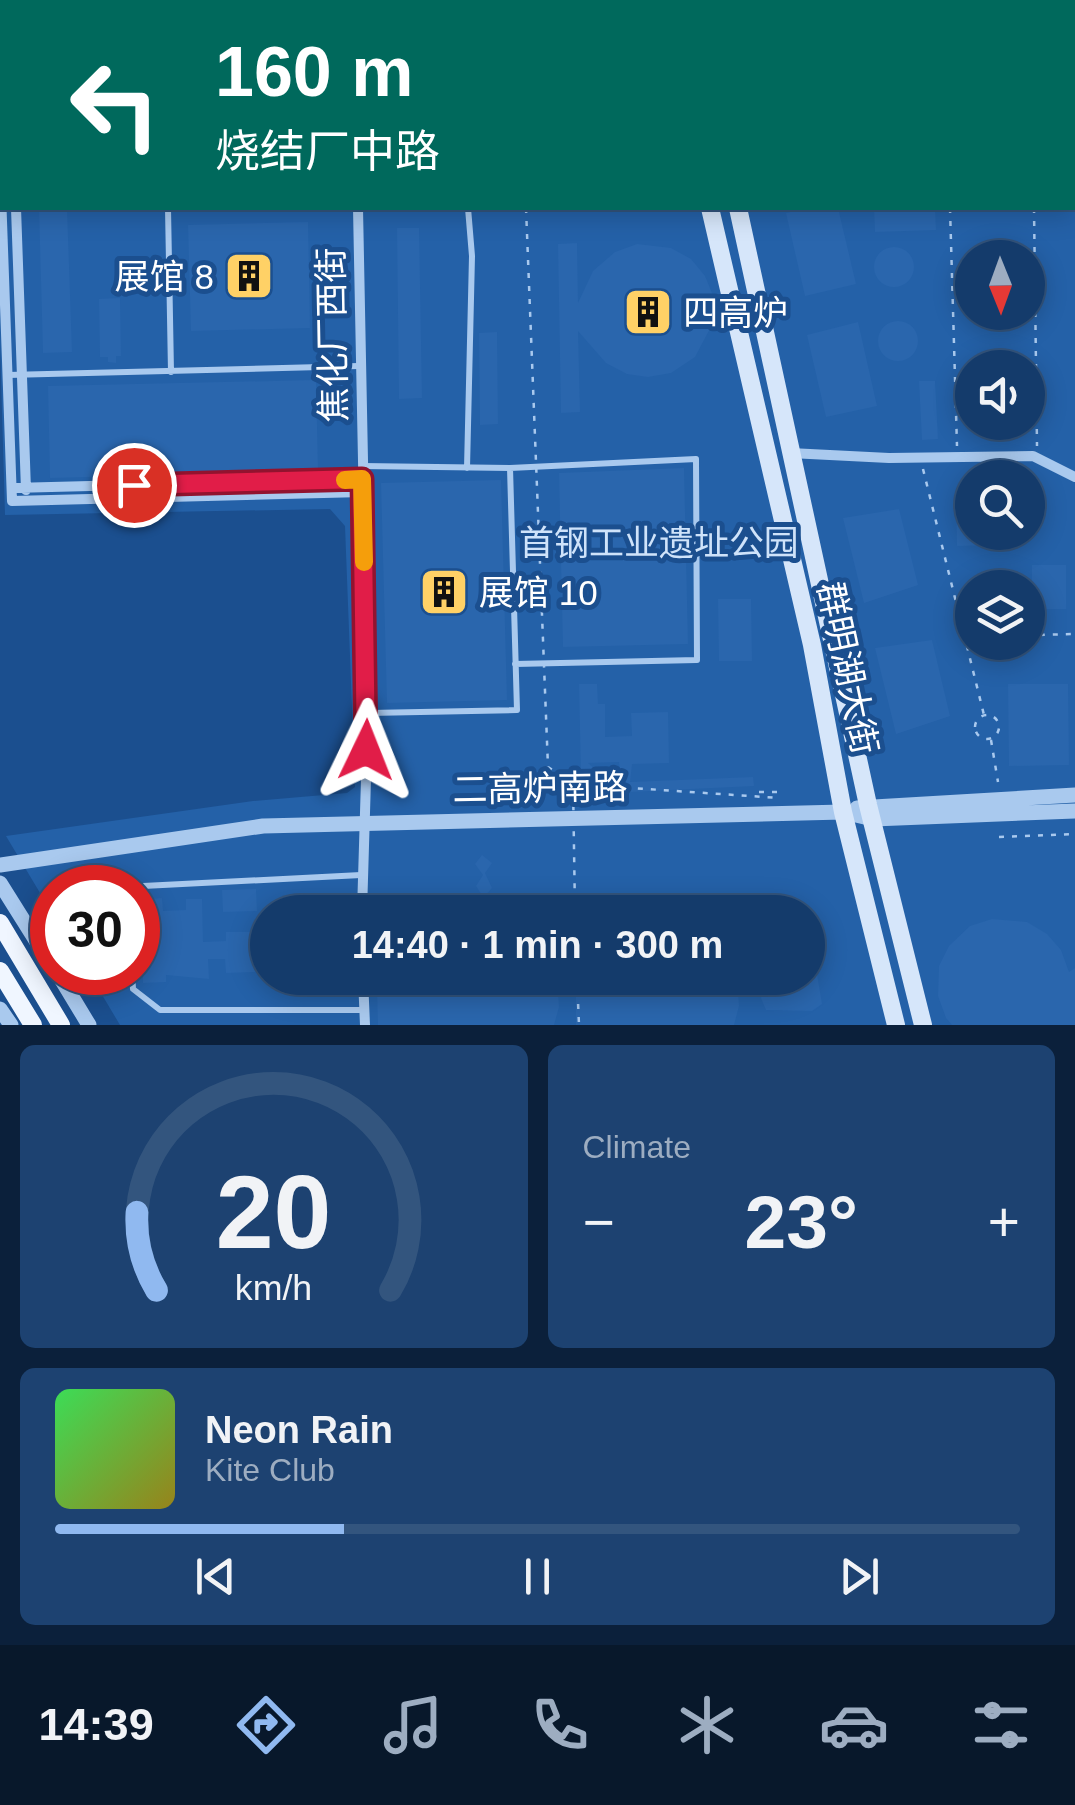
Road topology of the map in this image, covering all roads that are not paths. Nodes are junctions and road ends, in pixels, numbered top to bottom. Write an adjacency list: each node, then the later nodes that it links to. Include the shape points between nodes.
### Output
1 (2, 210): 11 (street)
2 (16, 210): 10 (street)
3 (168, 210): 9 (lane)
4 (358, 210): 8 (street, 焦化厂西街)
5 (468, 210): 14 (lane)
6 (710, 210): 25 (main road, 群明湖大街)
7 (738, 210): 12 (main road, 群明湖大街)
8 (359, 366): 9 (lane); 13 (street, 焦化厂西街)
9 (171, 372): 10 (lane)
10 (23, 374): 11 (lane); 19 (street)
11 (8, 375): 18 (street)
12 (789, 453): 16 (street, via 1032,456); 26 (main road, 群明湖大街)
13 (362, 466): 14 (lane); 17 (street, 焦化厂西街)
14 (467, 468): 15 (lane)
15 (510, 468): 21 (lane); 21 (lane, via 696,459 696,660)
16 (1075, 478)
17 (362, 486): 19 (street); 20 (street); 22 (street, 焦化厂西街)
18 (12, 488): 19 (street); 20 (street, via 12,501)
19 (26, 488): 20 (street)
20 (26, 501)
21 (515, 664): 22 (lane, via 516,710)
22 (368, 714): 27 (street, 焦化厂西街)
23 (1075, 795): 26 (street)
24 (1075, 811): 26 (street)
25 (844, 812): 26 (street, 二高炉南路); 27 (street, 二高炉南路); 46 (main road, 群明湖大街)
26 (871, 812): 47 (main road, 群明湖大街)
27 (362, 822): 28 (street, 二高炉南路, via 262,826); 29 (street, 焦化厂西街)
28 (0, 866)
29 (361, 875): 31 (lane); 32 (street, 焦化厂西街)
30 (0, 883): 34 (street)
31 (160, 885)
32 (362, 895)
33 (0, 923): 43 (main road)
34 (30, 931)
35 (0, 971): 42 (main road)
36 (70, 995): 44 (street)
37 (141, 995): 40 (lane, via 160,1010)
38 (364, 995): 40 (street)
39 (0, 1009): 41 (street)
40 (364, 1010): 45 (street)
41 (11, 1025)
42 (33, 1025)
43 (61, 1025)
44 (89, 1025)
45 (365, 1025)
46 (896, 1025)
47 (923, 1025)

